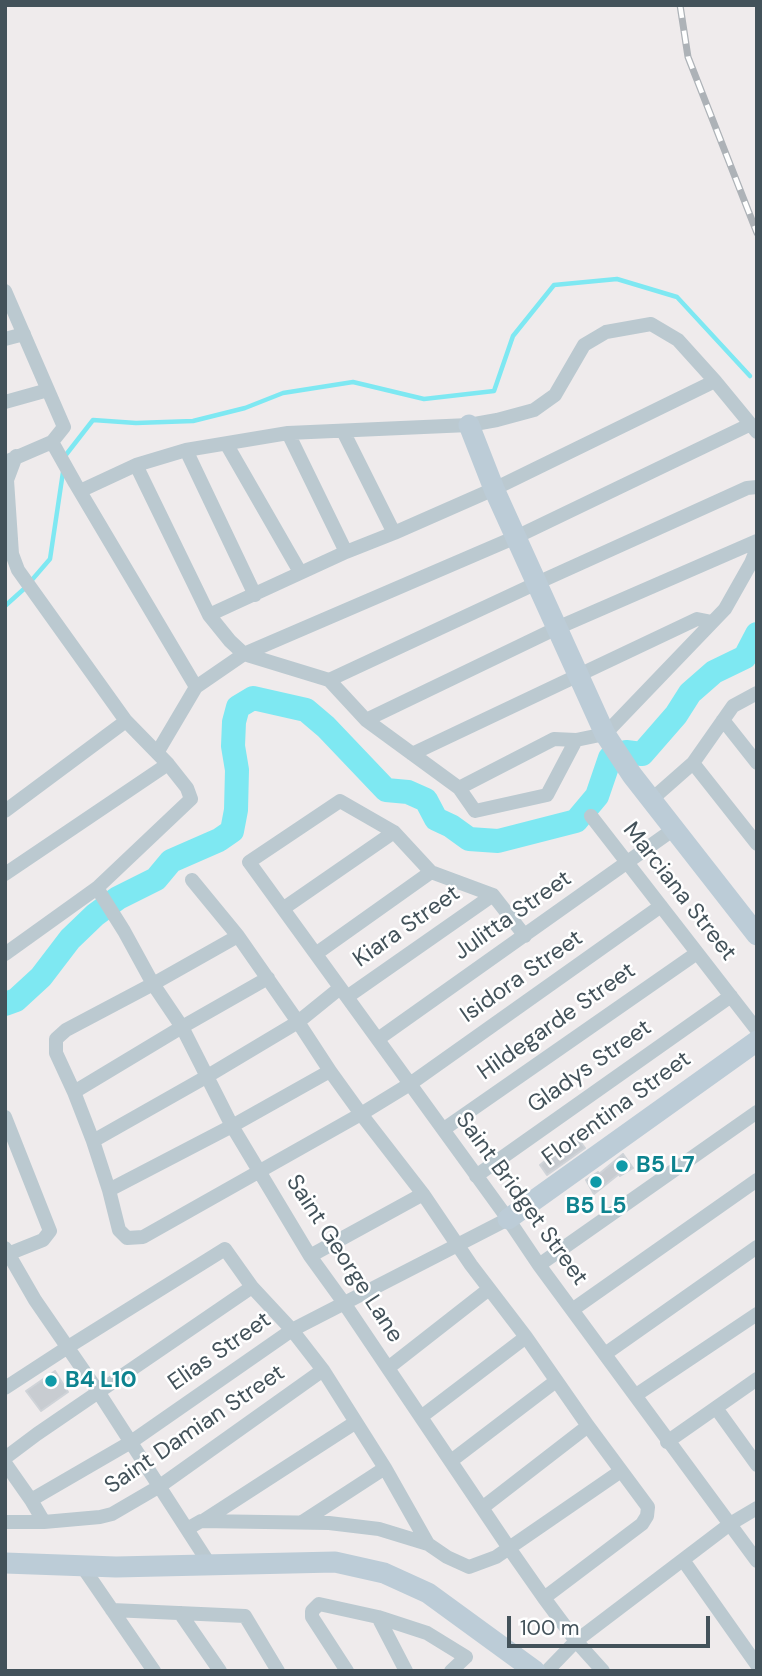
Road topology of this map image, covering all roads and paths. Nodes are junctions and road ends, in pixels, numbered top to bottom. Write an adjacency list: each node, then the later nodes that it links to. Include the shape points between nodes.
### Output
1 (5, 291): 2 (street)
2 (24, 334): 3 (street); 5 (street)
3 (5, 339)
4 (715, 381): 7 (street, via 678,340 651,324 606,332 584,345 555,395 534,410); 8 (street); 17 (street)
5 (48, 390): 6 (street); 11 (street, via 64,427)
6 (5, 402)
7 (469, 425): 9 (street); 17 (street)
8 (754, 428): 20 (street)
9 (343, 431): 10 (street); 19 (street)
10 (288, 433): 12 (street); 23 (street)
11 (52, 442): 14 (street); 18 (street)
12 (227, 444): 13 (street); 24 (street)
13 (186, 450): 15 (street); 26 (street)
14 (11, 459): 37 (street, via 12,554 18,570)
15 (136, 464): 18 (street); 27 (street)
16 (757, 487): 25 (street)
17 (494, 489): 19 (street); 20 (street)
18 (80, 491): 33 (street)
19 (394, 533): 23 (street)
20 (516, 537): 25 (street); 30 (street)
21 (757, 541): 29 (street)
22 (757, 548): 28 (street, via 724,610)
23 (346, 552): 24 (street)
24 (300, 572): 26 (street)
25 (537, 583): 29 (street); 32 (street)
26 (254, 595): 27 (street)
27 (209, 615): 30 (street)
28 (712, 622): 31 (street, via 697,620); 38 (street)
29 (557, 628): 31 (street); 35 (street)
30 (244, 654): 32 (street); 33 (street)
31 (579, 675): 38 (street); 41 (street)
32 (329, 680): 35 (street)
33 (196, 687): 40 (street)
34 (757, 693): 36 (street, via 733,706)
35 (366, 720): 41 (street)
36 (723, 720): 42 (street); 43 (street)
37 (126, 721): 40 (street); 47 (street)
38 (605, 734): 39 (street); 46 (street)
39 (576, 740): 45 (street, via 554,739); 45 (street, via 547,795 475,811)
40 (157, 753): 44 (street)
41 (412, 754): 45 (street)
42 (693, 763): 46 (street); 51 (street)
43 (757, 763)
44 (168, 764): 54 (street); 56 (street, via 191,799)
45 (459, 788)
46 (651, 800): 49 (street)
47 (5, 811)
48 (591, 816): 52 (street, Marciana Street)
49 (674, 829): 52 (street, Julitta Street); 60 (street)
50 (394, 832): 53 (street); 59 (street); 59 (street, Saint Bridget Street, via 340,801 249,862)
51 (757, 844)
52 (627, 863): 58 (street, Marciana Street); 62 (street, Julitta Street)
53 (431, 872): 57 (street); 63 (street)
54 (5, 874)
55 (192, 880): 61 (street)
56 (99, 891): 65 (street); 67 (street, Saint George Lane)
57 (493, 895): 62 (street); 68 (street, Kiara Street)
58 (661, 906): 64 (street, Marciana Street); 77 (street, Isidora Street)
59 (284, 908): 63 (street, Saint Bridget Street)
60 (757, 935)
61 (238, 936): 66 (street); 67 (street)
62 (525, 936): 73 (street, Julitta Street)
63 (317, 953): 68 (street, Saint Bridget Street)
64 (697, 953): 69 (street, Marciana Street); 83 (street, Hildegarde Street)
65 (5, 954)
66 (268, 978): 70 (street); 71 (street)
67 (153, 984): 71 (street, Saint George Lane); 78 (street, via 56,1039 56,1053)
68 (343, 993): 70 (street, Kiara Street); 73 (street, Saint Bridget Street)
69 (731, 996): 72 (street, Marciana Street); 86 (street, Gladys Street)
70 (298, 1021): 75 (street); 76 (street, Kiara Street)
71 (182, 1027): 76 (street, Saint George Lane); 78 (street)
72 (757, 1030)
73 (378, 1039): 77 (street, Saint Bridget Street)
74 (757, 1041): 90 (street, Florentina Street)
75 (330, 1071): 80 (street); 82 (street)
76 (206, 1077): 82 (street, Saint George Lane); 84 (street, Kiara Street)
77 (410, 1084): 80 (street, Isidora Street); 83 (street, Saint Bridget Street)
78 (74, 1092): 84 (street)
79 (757, 1112): 95 (street)
80 (361, 1114): 85 (street, Isidora Street); 89 (street)
81 (5, 1117): 93 (street, via 50,1231 43,1240)
82 (232, 1126): 85 (street, Saint George Lane); 88 (street)
83 (444, 1129): 86 (street, Saint Bridget Street)
84 (93, 1141): 88 (street)
85 (259, 1171): 88 (street, Isidora Street, via 139,1238 127,1238 119,1230); 94 (street, Saint George Lane)
86 (476, 1176): 90 (street, Saint Bridget Street)
87 (757, 1181): 99 (street)
88 (109, 1190)
89 (423, 1194): 91 (street); 94 (street)
90 (508, 1219): 91 (street, Elias Street); 95 (street, Saint Bridget Street)
91 (458, 1245): 97 (street); 98 (street, Elias Street)
92 (757, 1247): 104 (street)
93 (7, 1251): 103 (street)
94 (310, 1256): 98 (street, Saint George Lane)
95 (539, 1265): 99 (street, Saint Bridget Street)
96 (252, 1287): 101 (street); 103 (street, via 225,1249); 110 (street)
97 (489, 1289): 102 (street); 105 (street)
98 (344, 1303): 101 (street, Elias Street); 105 (street, Saint George Lane)
99 (572, 1310): 104 (street, Saint Bridget Street)
100 (757, 1314): 111 (street)
101 (292, 1330): 106 (street); 117 (street, Elias Street)
102 (526, 1338): 108 (street); 113 (street)
103 (68, 1346): 109 (street); 110 (street)
104 (605, 1354): 111 (street, Saint Bridget Street)
105 (388, 1368): 113 (street, Saint George Lane)
106 (323, 1370): 114 (street); 124 (street, Saint Damian Street)
107 (757, 1380): 112 (street)
108 (556, 1381): 115 (street); 119 (street)
109 (5, 1388)
110 (99, 1393): 117 (street); 118 (street)
111 (636, 1395): 116 (street, Saint Bridget Street)
112 (716, 1408): 116 (street); 121 (street)
113 (421, 1417): 119 (street, Saint George Lane)
114 (356, 1422): 122 (street); 128 (street)
115 (588, 1426): 123 (street); 126 (street)
116 (667, 1441): 132 (street, Saint Bridget Street)
117 (131, 1442): 124 (street); 125 (street, Elias Street)
118 (5, 1458)
119 (451, 1461): 126 (street, Saint George Lane)
120 (5, 1464): 125 (street)
121 (757, 1465)
122 (385, 1468): 131 (street); 134 (street)
123 (621, 1471): 135 (street); 141 (street, via 648,1507 647,1516)
124 (160, 1486): 130 (street, Saint Damian Street, via 112,1514); 133 (street)
125 (31, 1500): 130 (street)
126 (482, 1508): 135 (street, Saint George Lane)
127 (757, 1508): 132 (street)
128 (201, 1521): 131 (street); 133 (street)
129 (5, 1522): 130 (street, Saint Damian Street)
130 (44, 1522)
131 (301, 1522): 134 (street, via 379,1529)
132 (730, 1524): 136 (street); 137 (street, Saint Bridget Street)
133 (187, 1529): 139 (street)
134 (428, 1544): 135 (street, via 469,1567)
135 (509, 1548): 141 (street, Saint George Lane)
136 (683, 1560): 145 (street); 146 (street)
137 (757, 1561)
138 (5, 1563): 140 (street)
139 (210, 1565): 140 (street); 153 (street, via 335,1562 384,1573 428,1593)
140 (82, 1566): 142 (street)
141 (544, 1598): 145 (street, Saint George Lane)
142 (113, 1610): 143 (street); 147 (street)
143 (180, 1613): 148 (street); 149 (street, via 245,1616)
144 (378, 1617): 150 (street, via 319,1604 312,1611); 151 (street); 152 (street, via 427,1633 466,1657)
145 (576, 1641): 154 (street); 155 (street, Saint George Lane)
146 (757, 1665)
147 (154, 1671)
148 (220, 1671)
149 (278, 1671)
150 (347, 1671)
151 (406, 1671)
152 (451, 1671)
153 (535, 1671)
154 (547, 1671)
155 (603, 1671)

